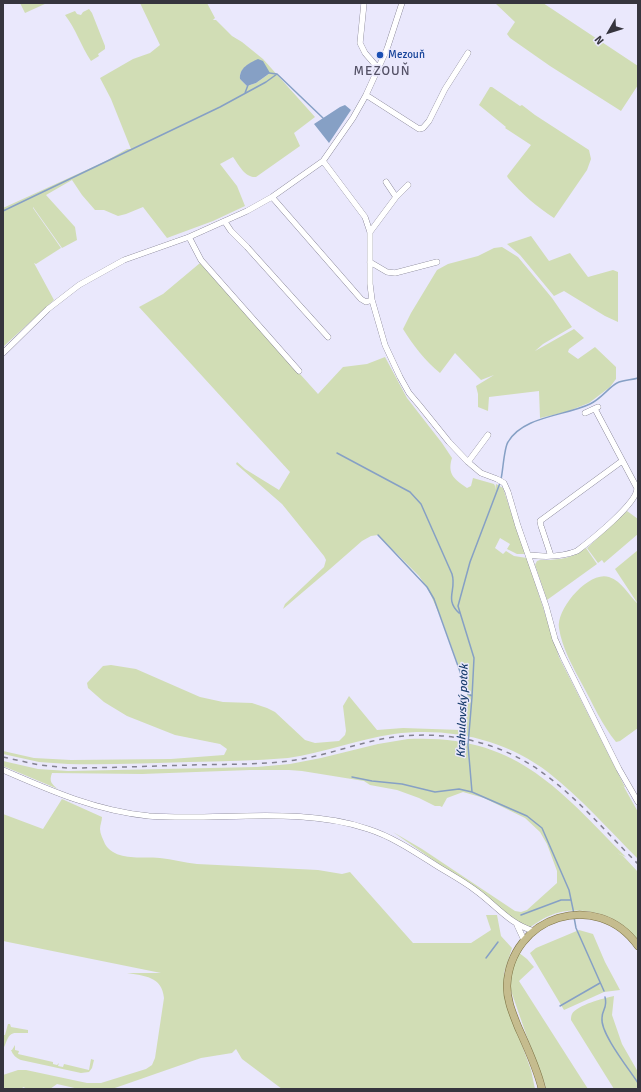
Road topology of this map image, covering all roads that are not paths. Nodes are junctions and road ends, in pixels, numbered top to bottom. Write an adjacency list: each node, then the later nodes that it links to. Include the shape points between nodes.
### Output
1 (364, 3): 4 (street, via 360,43)
2 (402, 3): 4 (street)
3 (468, 53): 5 (street, via 423,128 419,129)
4 (378, 68): 5 (street)
5 (366, 95): 6 (street)
6 (323, 162): 9 (street); 12 (street, via 365,217)
7 (386, 182): 10 (street)
8 (408, 185): 10 (street)
9 (272, 197): 11 (street); 16 (street, via 361,299 366,302)
10 (396, 198): 12 (street)
11 (225, 222): 13 (street); 17 (street, via 230,231)
12 (370, 232): 14 (street)
13 (188, 237): 18 (street, via 124,260 79,285 48,310); 19 (street, via 201,260)
14 (370, 262): 15 (street, via 387,272 395,273); 16 (street)
15 (437, 262)
16 (372, 300): 23 (street, via 385,345 406,387)
17 (328, 337)
18 (3, 353)
19 (299, 371)
20 (585, 413): 22 (street, via 596,408)
21 (488, 435): 23 (street)
22 (622, 461): 25 (street, via 540,520); 25 (street, via 637,488 635,498 577,551)
23 (468, 462): 24 (street, via 482,473 504,483)
24 (529, 555): 25 (street); 27 (street, via 562,657)
25 (551, 556)
26 (3, 770): 28 (street, via 64,796 99,808 125,813 175,817 313,817 368,829 396,841 476,890)
27 (638, 802)
28 (517, 924): 29 (street); 30 (street)
29 (534, 931): 30 (main road); 31 (main road, via 552,920 570,915 594,916 616,924)
30 (522, 943): 32 (main road, via 509,969 508,998)
31 (638, 946)
32 (542, 1089)

